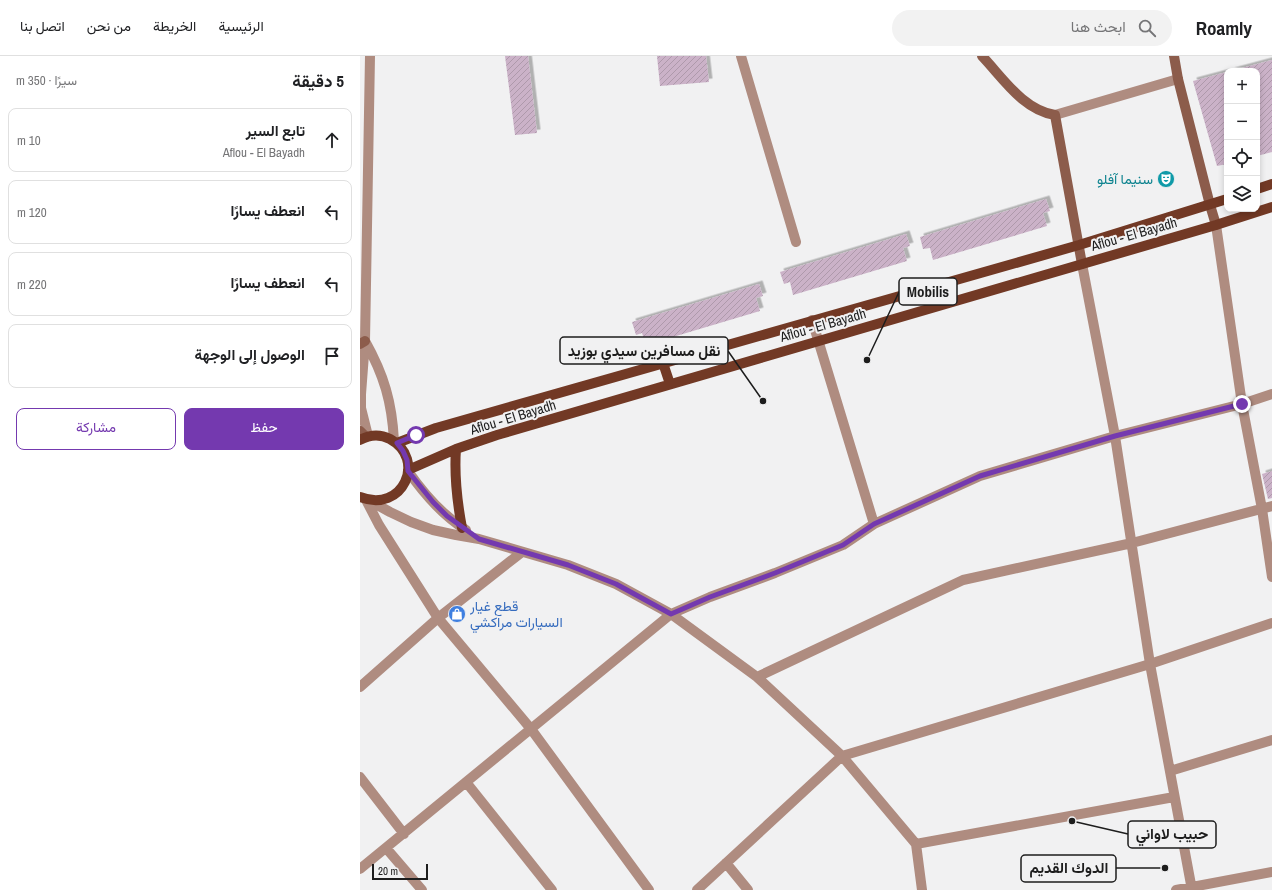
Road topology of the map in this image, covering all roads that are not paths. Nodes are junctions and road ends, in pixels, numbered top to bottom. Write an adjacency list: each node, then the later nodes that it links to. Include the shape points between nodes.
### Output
1 (370, 56): 5 (street)
2 (742, 56): 14 (street)
3 (982, 56): 7 (street, via 1029,104 1045,113)
4 (1174, 56): 6 (street)
5 (365, 69): 19 (street)
6 (1178, 79): 7 (street); 11 (street)
7 (1055, 114): 15 (street)
8 (1272, 184): 9 (main road)
9 (1260, 188)
10 (1224, 200): 11 (main road, Aflou - El Bayadh)
11 (1210, 205): 13 (street); 15 (main road, Aflou - El Bayadh)
12 (1272, 207): 13 (main road, Aflou - El Bayadh)
13 (1216, 225): 16 (main road, Aflou - El Bayadh); 23 (street)
14 (796, 242)
15 (1079, 245): 16 (street); 17 (main road, Aflou - El Bayadh)
16 (1082, 264): 18 (main road, Aflou - El Bayadh); 25 (street)
17 (812, 320): 18 (street); 20 (main road, Aflou - El Bayadh)
18 (818, 341): 21 (main road, Aflou - El Bayadh); 32 (street)
19 (363, 342): 24 (street, via 361,408); 26 (street, via 376,359 389,399)
20 (663, 363): 21 (main road); 26 (main road, Aflou - El Bayadh, via 436,428)
21 (670, 384): 27 (main road, Aflou - El Bayadh)
22 (1272, 394): 23 (street)
23 (1242, 404): 25 (street); 31 (street)
24 (364, 436): 26 (main road, via 386,437)
25 (1115, 436): 32 (street, via 980,476); 35 (street)
26 (396, 442): 28 (main road, via 405,455)
27 (456, 449): 28 (main road, Aflou - El Bayadh); 33 (main road, via 456,489)
28 (408, 470): 29 (main road, via 402,488 396,494 383,500); 33 (street, via 433,502)
29 (365, 499): 34 (street, via 434,530); 39 (street)
30 (1272, 506): 31 (street)
31 (1262, 509): 35 (street); 37 (street)
32 (874, 524): 38 (street, via 843,545)
33 (462, 528): 34 (street)
34 (479, 539): 36 (street)
35 (1132, 543): 41 (street); 42 (street, via 963,580)
36 (522, 552): 38 (street, via 568,565 616,584); 39 (street)
37 (1272, 577)
38 (671, 614): 42 (street); 44 (street)
39 (438, 618): 43 (street); 44 (street)
40 (1272, 623): 41 (street)
41 (1150, 664): 46 (street); 47 (street)
42 (757, 677): 46 (street)
43 (360, 687)
44 (531, 729): 49 (street); 60 (street)
45 (1272, 740): 47 (street)
46 (842, 756): 52 (street); 54 (street)
47 (1170, 771): 50 (street)
48 (360, 777): 51 (street)
49 (466, 782): 51 (street); 59 (street)
50 (1174, 797): 52 (street); 57 (street)
51 (404, 834): 53 (street)
52 (916, 844): 63 (street)
53 (386, 848): 55 (street); 58 (street)
54 (726, 863): 61 (street); 62 (street)
55 (360, 869)
56 (1272, 872): 57 (street)
57 (1192, 888): 64 (street)
58 (422, 890)
59 (552, 890)
60 (649, 890)
61 (697, 890)
62 (748, 890)
63 (922, 890)
64 (1176, 890)

